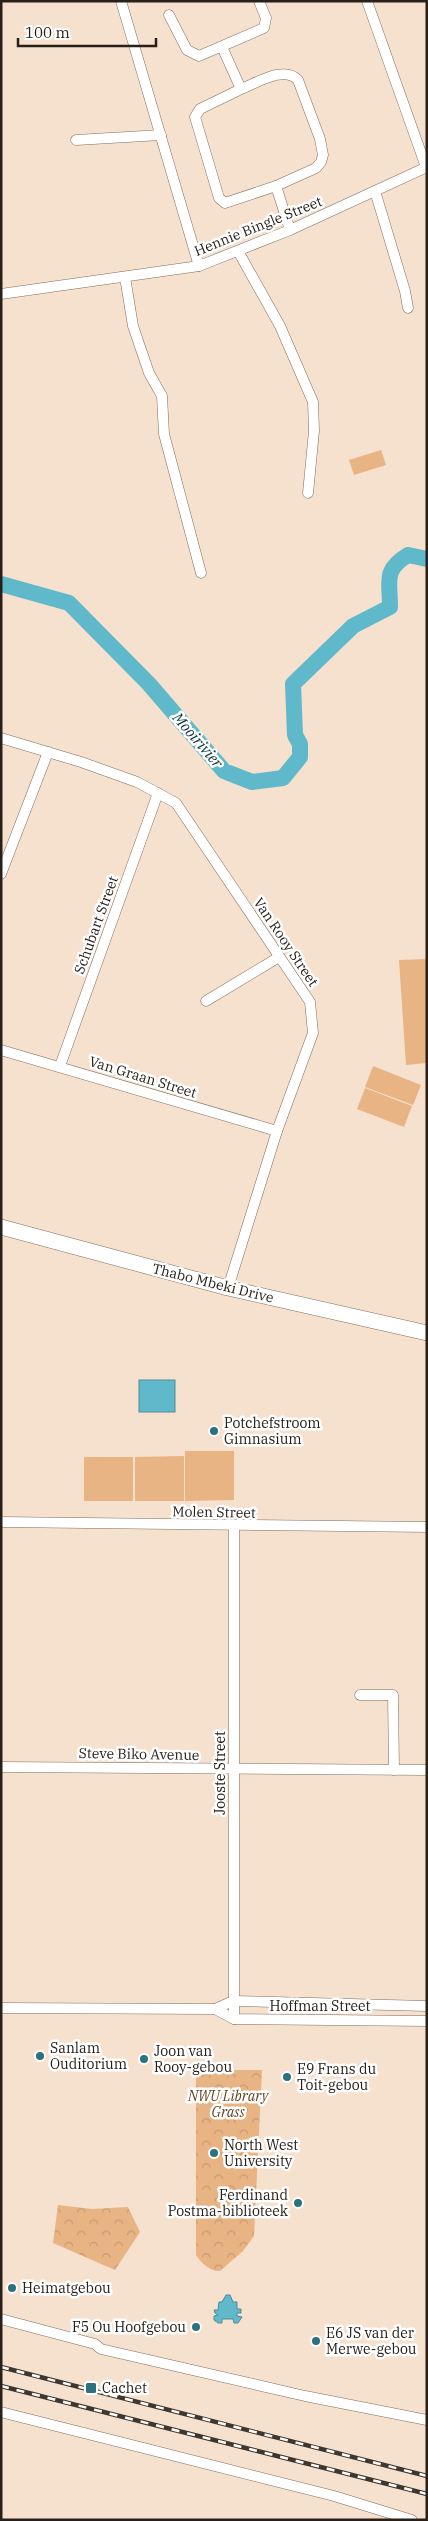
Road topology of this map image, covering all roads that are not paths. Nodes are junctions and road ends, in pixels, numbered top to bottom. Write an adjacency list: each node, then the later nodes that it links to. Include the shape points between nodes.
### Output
1 (121, 1): 7 (street)
2 (259, 1): 5 (street, via 266,18 264,28)
3 (367, 1): 9 (street)
4 (169, 15): 5 (street, via 189,53 199,56)
5 (222, 47): 6 (street)
6 (241, 89): 10 (street, via 288,73 294,75 302,87 323,156 316,168); 10 (street, via 200,109 195,117 219,198 229,203)
7 (161, 135): 8 (street); 14 (street)
8 (76, 140)
9 (426, 167): 11 (street, Hennie Bingle Street)
10 (276, 186): 12 (street)
11 (375, 191): 12 (street, Hennie Bingle Street); 17 (street)
12 (290, 230): 13 (street, Hennie Bingle Street)
13 (238, 252): 14 (street, Hennie Bingle Street); 18 (street, via 280,326 313,402 314,431)
14 (199, 266): 15 (street, Hennie Bingle Street)
15 (125, 277): 16 (street, Hennie Bingle Street); 19 (street, via 134,326 149,373 162,396 164,434)
16 (1, 294)
17 (408, 308)
18 (308, 493)
19 (201, 573)
20 (1, 738): 21 (street, Van Rooy Street)
21 (48, 752): 22 (street, Van Rooy Street, via 137,782); 23 (street)
22 (158, 793): 24 (street, Van Rooy Street, via 176,804 190,822); 27 (street, Schubart Street)
23 (1, 874)
24 (279, 957): 25 (street); 28 (street, Van Rooy Street, via 310,1002 313,1033)
25 (206, 1001)
26 (1, 1050): 27 (street, Van Graan Street)
27 (60, 1066): 28 (street, Van Graan Street)
28 (277, 1131): 30 (street, Van Rooy Street)
29 (1, 1227): 30 (main road, Thabo Mbeki Drive)
30 (228, 1288): 31 (main road, Thabo Mbeki Drive)
31 (427, 1333)
32 (1, 1522): 33 (street, Molen Street)
33 (234, 1526): 34 (street, Molen Street); 37 (street, Jooste Street)
34 (427, 1527)
35 (360, 1695): 38 (street, via 393,1695)
36 (1, 1767): 37 (street, Steve Biko Avenue)
37 (233, 1769): 38 (street, Steve Biko Avenue); 40 (street, Jooste Street)
38 (394, 1770): 39 (street, Steve Biko Avenue)
39 (427, 1770)
40 (234, 2001): 41 (street, Hoffman Street); 43 (street, Hoffman Street); 44 (street, Jooste Street)
41 (427, 2006)
42 (6, 2008): 43 (street, Hoffman Street)
43 (215, 2010): 44 (street, Hoffman Street)
44 (234, 2019): 45 (street, Hoffman Street)
45 (427, 2021)
46 (1, 2319): 48 (street, via 173,2367)
47 (1, 2412): 49 (street, via 334,2496)
48 (427, 2420)
49 (412, 2520)

